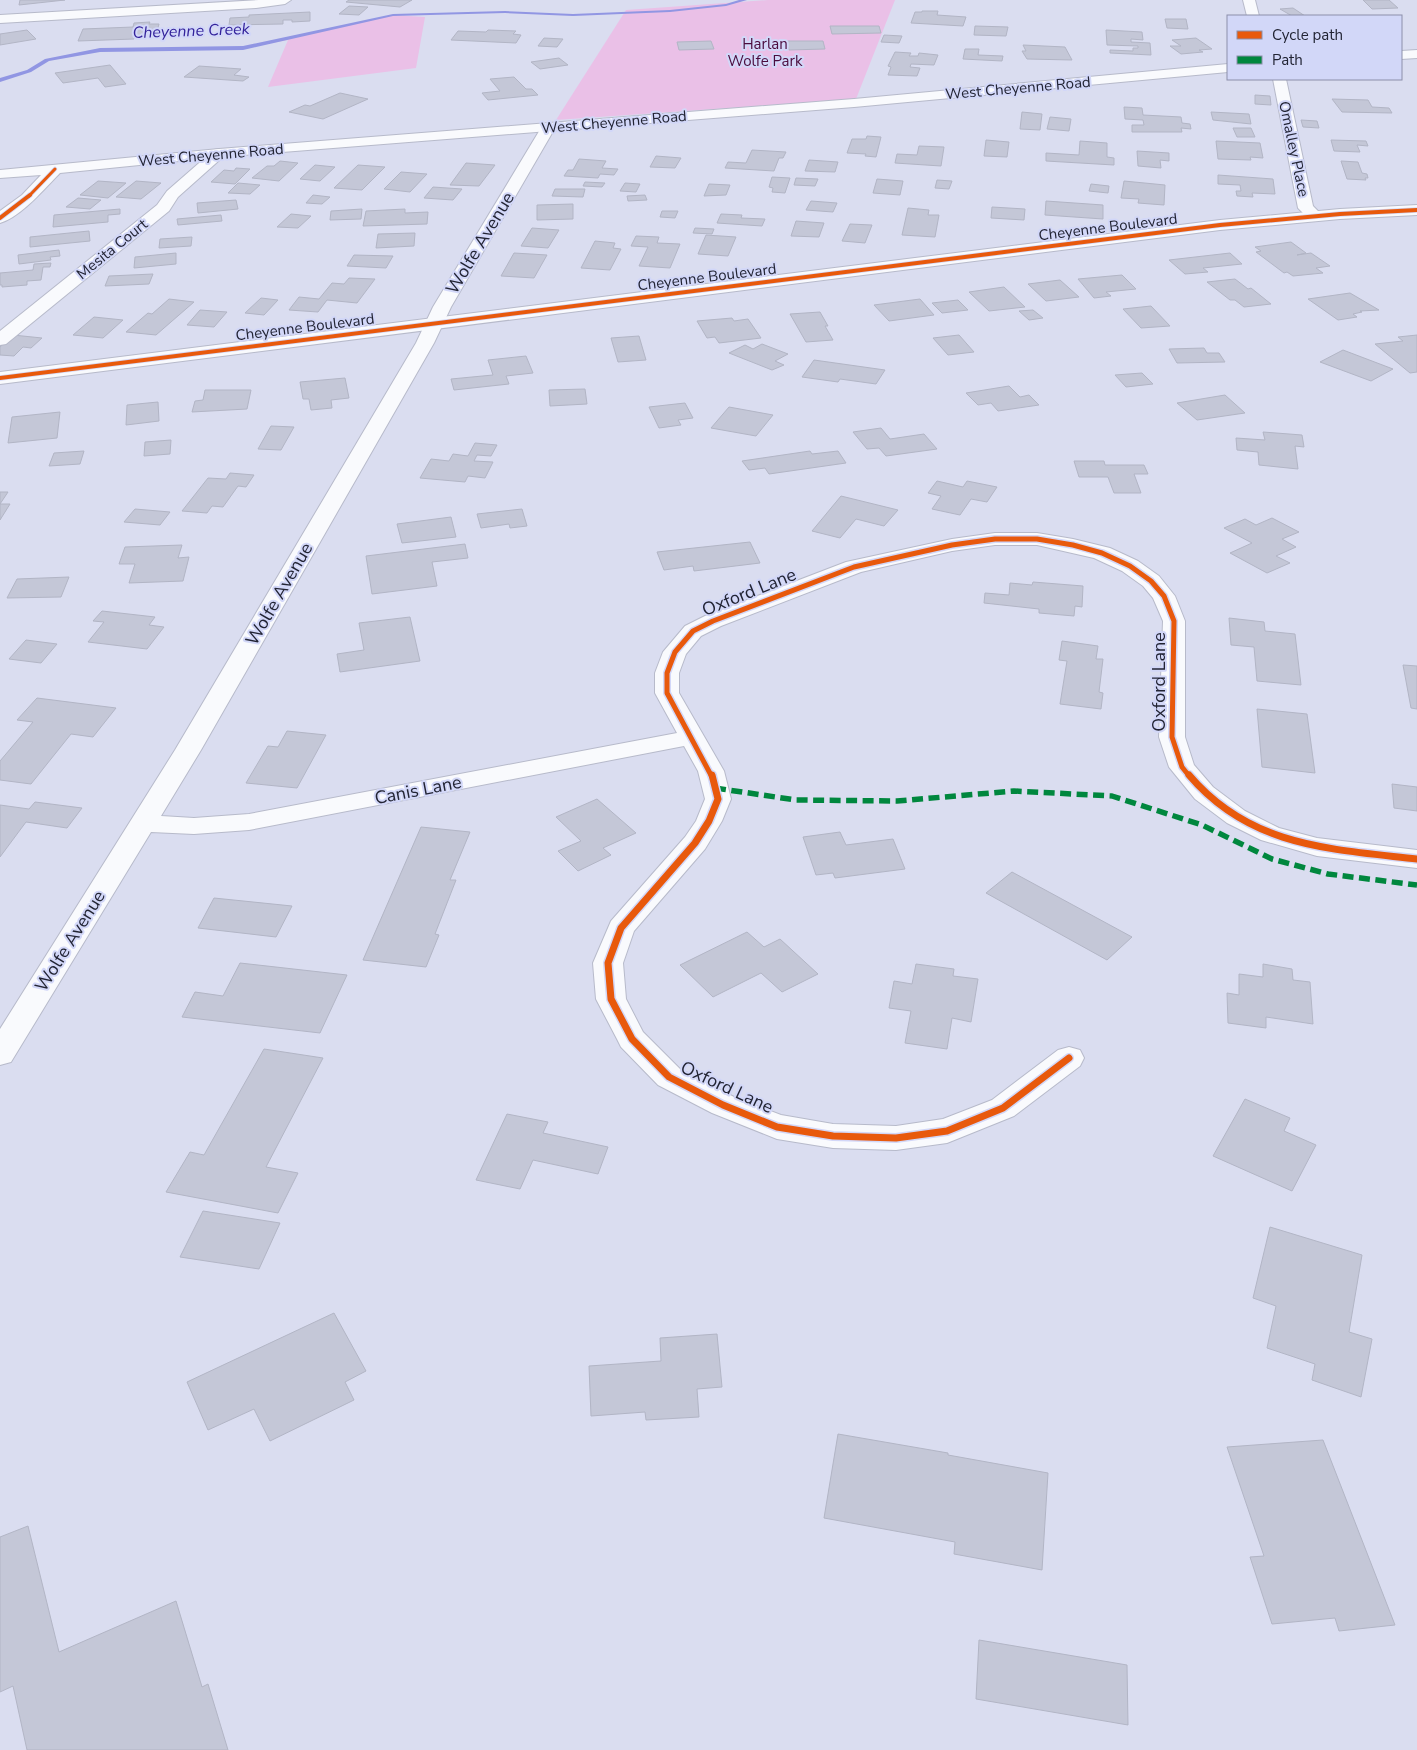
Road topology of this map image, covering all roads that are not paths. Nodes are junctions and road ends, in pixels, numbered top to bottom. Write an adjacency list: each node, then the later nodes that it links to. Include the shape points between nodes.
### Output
1 (285, 0): 4 (street)
2 (1249, 0): 3 (street)
3 (1252, 15)
4 (0, 19)
5 (1417, 54): 6 (street)
6 (1402, 55)
7 (1227, 68): 9 (street, West Cheyenne Road)
8 (1279, 80): 14 (street, Omalley Place, via 1306,208)
9 (548, 128): 10 (street, West Cheyenne Road); 16 (street, Wolfe Avenue)
10 (219, 153): 11 (street, West Cheyenne Road); 17 (street, Mesita Court, via 172,194 163,208)
11 (55, 168): 12 (street, West Cheyenne Road); 15 (street, via 27,198)
12 (0, 174)
13 (1417, 210): 14 (street, Cheyenne Boulevard)
14 (1314, 216): 16 (street, Cheyenne Boulevard)
15 (0, 218)
16 (434, 323): 18 (street, Cheyenne Boulevard); 20 (street, Wolfe Avenue, via 193,741)
17 (0, 340)
18 (0, 378)
19 (693, 737): 20 (street, Canis Lane, via 249,822 194,826); 21 (street, Oxford Lane, via 668,693 667,673 674,652 693,631 854,567 952,544 995,539 1055,542 1102,553 1130,566 1164,596 1174,621 1172,737 1182,767 1204,793 1236,817 1270,834 1317,848); 23 (street, Oxford Lane, via 711,771 718,798 695,843 621,928 608,963 611,999 632,1039 669,1077 723,1105 777,1126 833,1136 896,1138 947,1131 1003,1108)
20 (142, 823): 22 (street, Wolfe Avenue)
21 (1417, 859)
22 (0, 1054)
23 (1069, 1058)

